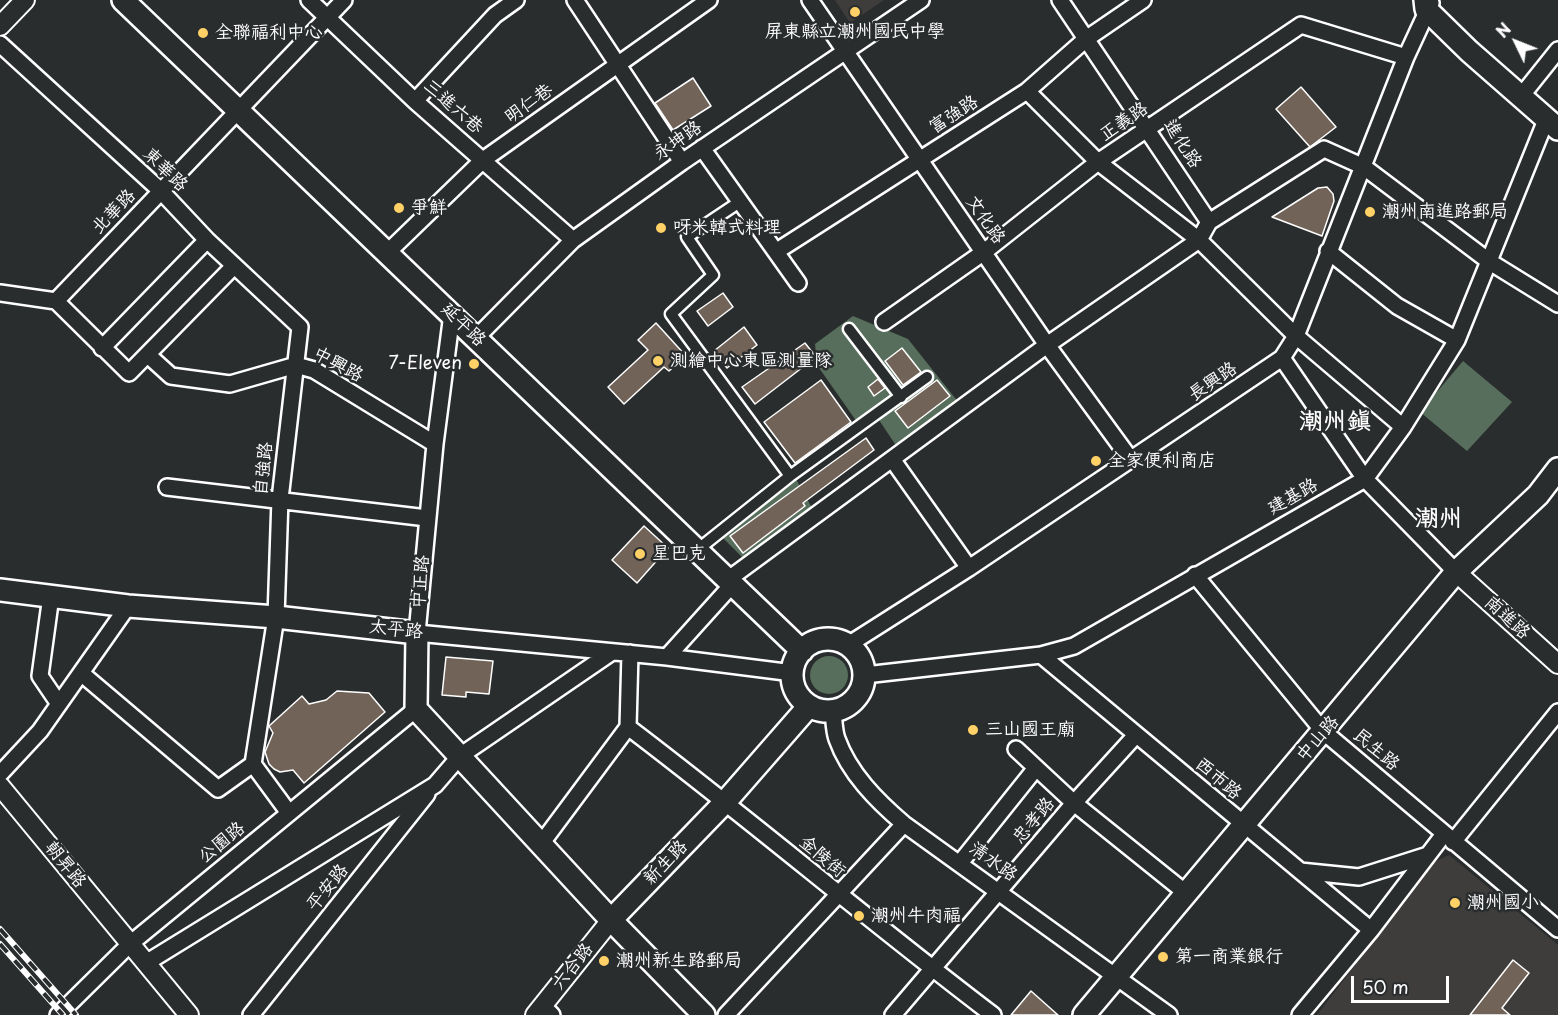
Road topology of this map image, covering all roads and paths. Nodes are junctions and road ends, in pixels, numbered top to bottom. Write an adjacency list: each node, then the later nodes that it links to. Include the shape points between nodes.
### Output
1 (25, 0): 14 (street)
2 (123, 0): 24 (main road, 延平路)
3 (309, 0): 13 (street, 三進六巷)
4 (344, 0): 13 (street, 北華路)
5 (516, 0): 23 (street, via 495,15)
6 (575, 0): 20 (street)
7 (710, 0): 20 (street, 明仁巷)
8 (810, 0): 18 (street, 文化路)
9 (921, 0): 18 (street, 永坤路)
10 (1060, 0): 15 (street, 進化路)
11 (1143, 0): 15 (street, 富強路)
12 (1428, 3): 19 (street, 長興路); 22 (main road, via 1469,51)
13 (327, 17): 23 (street, 三進六巷); 24 (street, 北華路)
14 (0, 26)
15 (1086, 39): 21 (street, 富強路); 26 (street, 進化路)
16 (0, 44): 33 (street, 東華路)
17 (1558, 50): 22 (street)
18 (846, 52): 27 (street, 永坤路); 29 (street, 文化路)
19 (1406, 57): 26 (street, 正義路, via 1301,25); 32 (street, 長興路)
20 (617, 66): 28 (street, 明仁巷); 30 (street)
21 (1027, 92): 29 (street, 富強路); 31 (street)
22 (1522, 95): 25 (main road)
23 (415, 101): 28 (street, 三進六巷)
24 (239, 108): 33 (street, 北華路); 41 (main road, 延平路)
25 (1552, 124): 43 (street, 建基路)
26 (1149, 129): 31 (street, 正義路); 35 (street, 進化路)
27 (702, 148): 30 (street, 永坤路); 34 (street)
28 (483, 160): 37 (street, 三進六巷); 41 (street, 明仁巷)
29 (920, 160): 39 (street, 富強路); 42 (street, 文化路)
30 (682, 162): 37 (street, 永坤路)
31 (1098, 162): 38 (street); 42 (street, 正義路)
32 (1364, 167): 35 (street, via 1324,149); 40 (street, 長興路); 43 (street)
33 (161, 191): 36 (street, 東華路); 47 (street, 北華路)
34 (741, 201): 39 (street); 68 (street, via 687,237 713,275 670,314)
35 (1209, 222): 38 (street)
36 (207, 240): 44 (street, 東華路); 57 (street)
37 (573, 240): 54 (street, 永坤路)
38 (1199, 240): 53 (street); 56 (street)
39 (777, 251): 45 (street)
40 (1328, 251): 53 (street, 長興路); 55 (street, via 1397,306)
41 (388, 252): 49 (main road, 延平路)
42 (984, 252): 50 (street, 正義路); 56 (street, 文化路)
43 (1490, 262): 48 (street); 55 (street, 建基路)
44 (234, 266): 51 (street, 東華路); 58 (street)
45 (798, 283)
46 (0, 294): 47 (street)
47 (56, 301): 57 (street)
48 (1558, 304)
49 (452, 314): 54 (main road, 延平路); 64 (street, 中正路)
50 (884, 322)
51 (300, 327): 60 (street, 自強路)
52 (849, 329): 62 (street)
53 (1296, 336): 59 (street, 長興路); 63 (street)
54 (477, 337): 73 (main road, 延平路)
55 (1457, 340): 63 (street, 建基路)
56 (1047, 345): 65 (street); 66 (street, 文化路)
57 (102, 348): 58 (street, via 129,373)
58 (149, 356): 60 (street, 中興路, via 171,376 230,384)
59 (1282, 358): 66 (street, 長興路); 69 (street)
60 (296, 365): 64 (street, 中興路, via 314,370); 71 (street, 自強路)
61 (927, 377): 62 (street)
62 (901, 397): 68 (street)
63 (1403, 427): 69 (street, 建基路)
64 (435, 444): 72 (street, 中正路)
65 (892, 459): 74 (street); 77 (street)
66 (1131, 460): 74 (street, 長興路)
67 (1558, 470): 75 (main road, 中山路, via 1531,502)
68 (790, 476): 73 (street)
69 (1365, 479): 75 (street); 76 (street, 建基路)
70 (167, 487): 71 (street)
71 (280, 499): 72 (street); 81 (street, 自強路)
72 (427, 518): 82 (street, 中正路)
73 (696, 551): 77 (main road, 延平路)
74 (969, 568): 83 (street, 長興路)
75 (1456, 572): 89 (street, 南進路); 99 (main road, 中山路)
76 (1195, 575): 87 (street, 建基路, via 1074,646); 99 (street, 民生路)
77 (729, 583): 84 (main road, 延平路); 88 (street)
78 (0, 590): 79 (main road, 太平路)
79 (51, 596): 80 (main road, 太平路); 93 (street, via 40,676)
80 (128, 606): 81 (main road, 太平路); 90 (street)
81 (276, 617): 82 (main road, 太平路); 103 (street, 自強路)
82 (417, 633): 85 (street, 太平路); 95 (main road, 中正路)
83 (848, 645): 84 (main road, via 828,639); 92 (main road, via 857,653)
84 (802, 651): 91 (main road)
85 (612, 652): 86 (street, 太平路); 102 (street, 平安路)
86 (630, 653): 88 (street, 太平路); 98 (street)
87 (1041, 655): 92 (street, 建基路); 100 (street, 西市路)
88 (667, 657): 91 (street, 太平路)
89 (1558, 664)
90 (81, 673): 93 (street); 103 (street, via 218,789)
91 (793, 673): 94 (main road, via 795,689)
92 (865, 675): 96 (main road, via 863,686 851,703)
93 (59, 704): 105 (street)
94 (809, 705): 96 (main road); 108 (main road, 新生路)
95 (416, 709): 102 (main road); 110 (street, 公園路)
96 (832, 711): 111 (street, 清水路, via 836,739 855,772 877,800)
97 (1557, 716): 113 (street)
98 (627, 727): 108 (street, 金陵街); 114 (street)
99 (1324, 732): 112 (main road, 中山路); 113 (street, 民生路)
100 (1136, 735): 109 (street, 忠孝路); 112 (street, 西市路)
101 (1016, 749): 104 (street)
102 (460, 756): 106 (street, 平安路); 114 (main road)
103 (253, 764): 110 (street)
104 (1036, 768): 109 (street); 116 (street)
105 (0, 774)
106 (435, 785): 125 (street); 131 (street, 平安路)
107 (0, 786): 124 (street, 朝昇路)
108 (726, 801): 120 (street, 金陵街); 121 (main road, 新生路)
109 (1074, 803): 118 (street, 忠孝路); 119 (street)
110 (289, 813): 124 (street, 公園路)
111 (904, 824): 116 (street, 清水路); 120 (street)
112 (1242, 825): 117 (street, 西市路); 119 (main road, 中山路)
113 (1449, 838): 115 (street); 122 (street, 民生路)
114 (541, 844): 121 (main road)
115 (1428, 855): 117 (street, via 1359,877); 123 (street)
116 (960, 863): 118 (street, 清水路)
117 (1300, 871): 123 (street, 西市路)
118 (1001, 891): 126 (street, 忠孝路); 127 (street, 清水路)
119 (1186, 893): 127 (main road, 中山路)
120 (838, 895): 126 (street, 金陵街); 133 (street)
121 (611, 920): 128 (street, 六合路); 132 (main road)
122 (1558, 929)
123 (1371, 930): 138 (street)
124 (130, 944): 125 (street, 朝昇路); 129 (street, 公園路)
125 (146, 963): 130 (street, 朝昇路)
126 (934, 968): 134 (street, 忠孝路); 135 (street, 金陵街)
127 (1117, 976): 136 (main road, 中山路); 137 (street, 清水路)
128 (543, 1012)
129 (58, 1015)
130 (189, 1015)
131 (252, 1015)
132 (704, 1015)
133 (726, 1015)
134 (893, 1015)
135 (993, 1015)
136 (1084, 1015)
137 (1169, 1015)
138 (1300, 1015)

